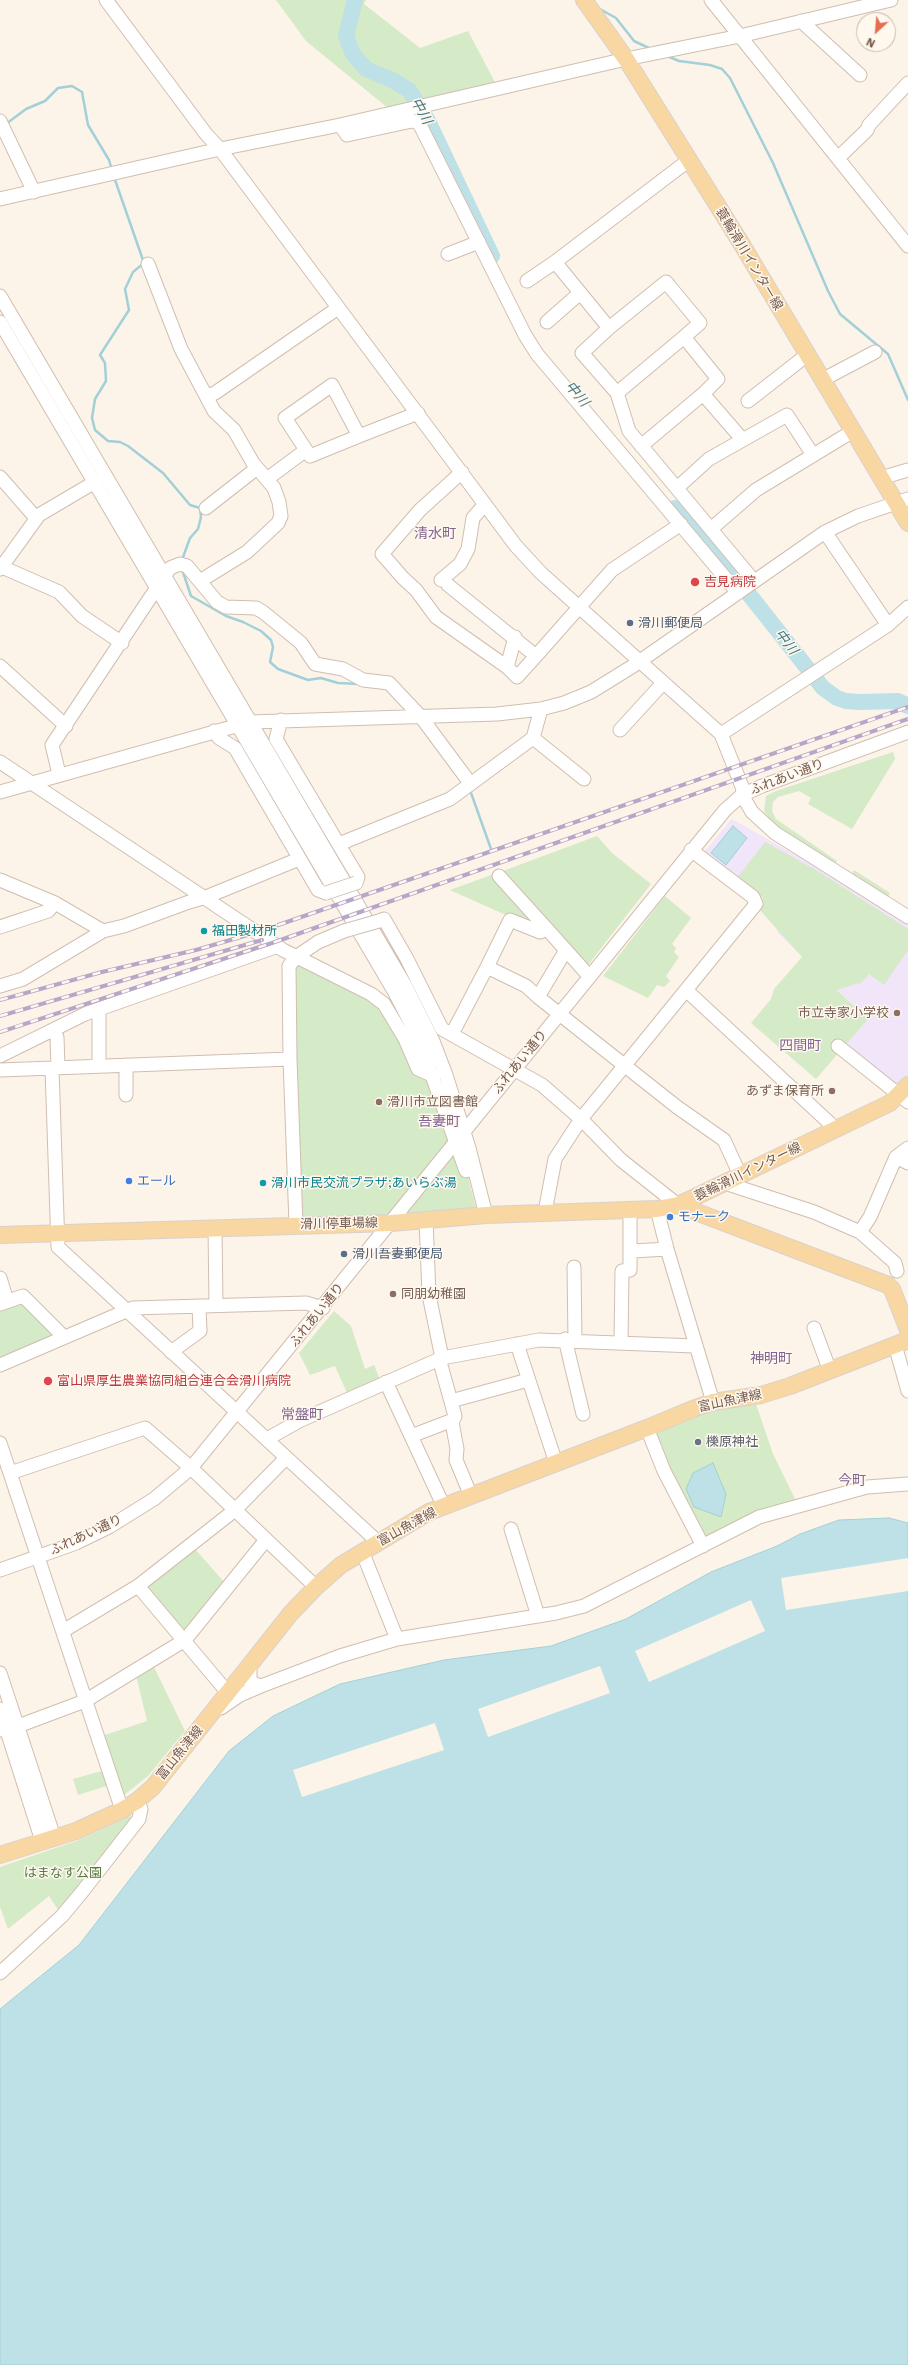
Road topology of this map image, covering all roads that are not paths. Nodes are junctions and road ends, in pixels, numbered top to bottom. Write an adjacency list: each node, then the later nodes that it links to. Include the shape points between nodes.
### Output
1 (106, 0): 12 (street, via 206,134)
2 (584, 0): 7 (main road, 蓑輪滑川インター線)
3 (711, 0): 6 (street)
4 (891, 0): 5 (street)
5 (801, 21): 6 (street); 8 (street)
6 (740, 36): 7 (street); 13 (street)
7 (626, 59): 11 (street); 14 (main road, 蓑輪滑川インター線)
8 (860, 75)
9 (908, 83): 13 (street, via 867,130)
10 (0, 121): 15 (street)
11 (340, 125): 12 (street); 17 (street, via 347,135 412,121 419,123)
12 (220, 149): 15 (street); 25 (street)
13 (838, 158): 18 (street)
14 (689, 160): 20 (street); 31 (main road, 蓑輪滑川インター線, via 745,249)
15 (34, 192): 16 (street)
16 (0, 199)
17 (479, 242): 19 (street); 57 (street, via 537,354)
18 (908, 246)
19 (448, 254)
20 (555, 262): 22 (street); 23 (street)
21 (148, 264): 35 (street, via 181,349)
22 (527, 281)
23 (580, 293): 27 (street); 28 (street)
24 (0, 296): 61 (street)
25 (338, 308): 35 (street); 37 (street)
26 (0, 322): 50 (street)
27 (547, 322)
28 (609, 328): 29 (street, via 666,282 700,323); 33 (street, via 582,353)
29 (684, 337): 33 (street); 34 (street, via 718,378)
30 (875, 352): 32 (street)
31 (807, 356): 32 (main road, 蓑輪滑川インター線); 36 (street)
32 (822, 380): 38 (main road, 蓑輪滑川インター線)
33 (617, 393): 41 (street, via 629,431)
34 (703, 394): 40 (street); 41 (street)
35 (206, 396): 44 (street, via 214,410 234,430)
36 (748, 402)
37 (418, 413): 39 (street); 46 (street)
38 (852, 431): 43 (street); 48 (main road, 蓑輪滑川インター線)
39 (359, 436): 42 (street, via 310,456); 42 (street, via 332,385 285,418)
40 (742, 439): 43 (street, via 787,415); 51 (street, via 709,459)
41 (641, 446): 51 (street)
42 (306, 450): 49 (street)
43 (813, 455): 58 (street, via 756,490)
44 (257, 468): 49 (street); 54 (street)
45 (908, 470): 48 (street)
46 (462, 472): 53 (street); 73 (street, via 420,510 382,554 416,590 436,617)
47 (0, 477): 55 (street)
48 (881, 478): 52 (main road, 蓑輪滑川インター線)
49 (267, 479): 62 (street, via 274,488 279,502 281,516 278,523 247,552)
50 (95, 482): 55 (street); 63 (street)
51 (677, 488): 58 (street)
52 (902, 501): 56 (main road, 蓑輪滑川インター線); 59 (street, via 858,516)
53 (485, 504): 65 (street, via 521,552); 68 (street, via 473,518 468,549 460,564 445,582)
54 (206, 508)
55 (36, 518): 60 (street)
56 (908, 523)
57 (681, 524): 64 (street); 65 (street, via 612,570)
58 (711, 530): 64 (street)
59 (825, 532): 64 (street); 67 (street)
60 (1, 568): 69 (street, via 59,592 82,616)
61 (164, 577): 62 (street, via 170,568 180,564 187,566); 63 (street); 78 (street)
62 (200, 581): 76 (street, via 217,602 226,607 256,608 263,612 301,643 315,664 343,669 363,680 389,683)
63 (157, 588): 69 (street); 78 (street)
64 (745, 588): 71 (street)
65 (580, 606): 70 (street); 71 (street)
66 (908, 607): 67 (street)
67 (888, 625): 83 (street)
68 (515, 637): 70 (street); 73 (street)
69 (122, 643): 79 (street)
70 (536, 656): 73 (street, via 517,677)
71 (639, 662): 74 (street); 75 (street, via 591,692)
72 (0, 666): 79 (street)
73 (507, 667)
74 (663, 683): 80 (street); 83 (street)
75 (542, 709): 76 (street, via 497,714); 84 (street)
76 (421, 717): 77 (street); 89 (street)
77 (281, 720): 78 (street); 92 (street, via 276,739)
78 (244, 723): 81 (street); 124 (street, via 394,991 419,1039); 129 (street, via 405,985 433,1041 446,1075)
79 (66, 726): 86 (street, via 52,745)
80 (620, 730)
81 (214, 731): 86 (street); 94 (street, via 219,738 235,748)
82 (908, 732): 91 (street, ふれあい通り)
83 (721, 734): 91 (street, via 743,789)
84 (533, 738): 87 (street); 89 (street)
85 (0, 762): 88 (street)
86 (59, 774): 88 (street)
87 (584, 779)
88 (32, 783): 90 (street); 97 (street)
89 (470, 783): 92 (street, via 450,799)
90 (0, 792)
91 (742, 795): 93 (street, ふれあい通り, via 725,810); 99 (street, via 752,812 774,834)
92 (339, 844): 94 (street, bridge, via 358,877 356,883 326,893 318,890)
93 (690, 850): 107 (street, ふれあい通り); 109 (street, via 753,897 756,904)
94 (299, 859): 97 (street)
95 (499, 876): 101 (street)
96 (0, 880): 98 (street)
97 (206, 897): 102 (street); 103 (street)
98 (55, 903): 100 (street, via 48,910); 102 (street)
99 (908, 917)
100 (0, 927)
101 (547, 929): 104 (street); 106 (street, via 540,932 510,920)
102 (103, 931): 108 (street, via 23,979)
103 (278, 946): 105 (street); 116 (street, via 84,1014)
104 (566, 950): 107 (street); 110 (street)
105 (296, 956): 113 (street, bridge, via 318,942 384,919 442,1029); 117 (street, via 289,966 288,978); 124 (street, via 371,994 384,1004 405,1039 418,1069)
106 (487, 967): 110 (street, via 526,986); 113 (street)
107 (589, 976): 111 (street, ふれあい通り)
108 (0, 986)
109 (686, 990): 120 (street); 128 (street)
110 (538, 997): 111 (street)
111 (559, 1014): 120 (street); 122 (street, ふれあい通り)
112 (99, 1016): 119 (street)
113 (452, 1034): 122 (street)
114 (57, 1037): 121 (street)
115 (838, 1046): 125 (street)
116 (0, 1056)
117 (290, 1059): 118 (street); 141 (street)
118 (126, 1065): 119 (street); 126 (street)
119 (99, 1066): 121 (street)
120 (624, 1066): 127 (street); 132 (street, via 724,1140)
121 (55, 1068): 123 (street); 144 (street)
122 (515, 1069): 127 (street, via 542,1085); 129 (street, ふれあい通り)
123 (0, 1070)
124 (434, 1076): 129 (street)
125 (905, 1094): 128 (main road, 蓑輪滑川インター線)
126 (126, 1095)
127 (581, 1119): 134 (street, via 621,1160); 137 (street, via 555,1159)
128 (836, 1129): 132 (main road, 蓑輪滑川インター線)
129 (459, 1136): 138 (street); 140 (street, ふれあい通り)
130 (908, 1148): 131 (street)
131 (902, 1160): 143 (street)
132 (740, 1175): 133 (main road, 蓑輪滑川インター線)
133 (725, 1183): 134 (main road, 蓑輪滑川インター線); 143 (street, via 814,1212)
134 (678, 1205): 135 (main road, 滑川停車場線); 151 (main road, 蓑輪滑川インター線, via 888,1285)
135 (657, 1209): 136 (main road, 滑川停車場線); 146 (street)
136 (630, 1210): 137 (main road, 滑川停車場線); 161 (street, via 630,1270 622,1271)
137 (546, 1212): 138 (main road, 滑川停車場線)
138 (481, 1215): 139 (main road, 滑川停車場線)
139 (426, 1219): 140 (main road, 滑川停車場線); 166 (street, via 429,1295)
140 (390, 1223): 141 (main road, 滑川停車場線); 155 (street, ふれあい通り)
141 (296, 1225): 142 (main road, 滑川停車場線)
142 (215, 1228): 144 (main road, 滑川停車場線); 154 (street)
143 (860, 1232): 149 (street)
144 (57, 1233): 145 (main road, 滑川停車場線); 156 (street, via 58,1247)
145 (0, 1235)
146 (667, 1249): 147 (street); 164 (street)
147 (633, 1251)
148 (574, 1267): 160 (street)
149 (903, 1272): 151 (street)
150 (0, 1278): 152 (street)
151 (892, 1289): 158 (main road)
152 (4, 1303): 159 (street, via 23,1296)
153 (199, 1306): 154 (street); 156 (street, via 133,1308); 165 (street, via 200,1331)
154 (216, 1306): 155 (street, via 306,1303)
155 (323, 1308): 174 (street, ふれあい通り)
156 (128, 1312): 159 (street); 165 (street)
157 (814, 1328): 168 (street)
158 (908, 1330)
159 (64, 1337): 167 (street)
160 (570, 1340): 161 (street); 163 (street, via 539,1340); 175 (street)
161 (621, 1342): 164 (street)
162 (901, 1343): 168 (main road, 富山魚津線); 171 (street)
163 (517, 1344): 166 (street); 169 (street)
164 (695, 1346): 173 (street)
165 (171, 1352): 174 (street)
166 (442, 1358): 170 (street); 172 (street, via 440,1362)
167 (0, 1365)
168 (830, 1371): 173 (main road, 富山魚津線, via 761,1395)
169 (528, 1380): 172 (street); 182 (street)
170 (386, 1382): 178 (street); 179 (street, via 299,1421)
171 (908, 1391)
172 (451, 1401): 176 (street, via 455,1416)
173 (713, 1402): 177 (main road, 富山魚津線)
174 (238, 1413): 179 (street); 183 (street, ふれあい通り)
175 (583, 1414)
176 (453, 1420): 178 (street); 186 (street, via 456,1460)
177 (648, 1428): 182 (main road, 富山魚津線); 192 (street, via 664,1471)
178 (411, 1436): 187 (street)
179 (267, 1439): 181 (street)
180 (0, 1442): 184 (street)
181 (286, 1458): 188 (street); 191 (street)
182 (556, 1463): 186 (main road, 富山魚津線)
183 (191, 1468): 184 (street, via 145,1428); 188 (street); 194 (street, ふれあい通り, via 154,1498 109,1527)
184 (10, 1473): 194 (street)
185 (908, 1484): 192 (street, via 867,1487 772,1513 759,1517)
186 (471, 1496): 187 (main road, 富山魚津線)
187 (444, 1507): 191 (main road, 富山魚津線, via 429,1512)
188 (235, 1510): 190 (street); 196 (street)
189 (511, 1529): 198 (street)
190 (265, 1541): 197 (street); 201 (street)
191 (378, 1542): 193 (main road, 富山魚津線)
192 (703, 1546): 198 (street, via 584,1606)
193 (362, 1551): 197 (main road, 富山魚津線); 200 (street)
194 (38, 1557): 195 (street, ふれあい通り); 199 (street)
195 (0, 1570)
196 (138, 1586): 199 (street); 201 (street)
197 (316, 1587): 202 (main road, 富山魚津線, via 291,1613)
198 (538, 1616): 200 (street)
199 (63, 1631): 206 (street)
200 (397, 1639): 204 (street, via 340,1656)
201 (185, 1640): 205 (street); 206 (street)
202 (250, 1665): 204 (street, via 250,1682); 205 (main road, 富山魚津線)
203 (0, 1673): 209 (street)
204 (261, 1686): 208 (street, via 240,1695)
205 (228, 1693): 208 (main road, 富山魚津線)
206 (85, 1701): 209 (street); 211 (street)
207 (0, 1709): 209 (street)
208 (213, 1713): 210 (main road, 富山魚津線, via 153,1787)
209 (8, 1729): 212 (street)
210 (137, 1801): 211 (main road, 富山魚津線); 214 (street, via 141,1809 139,1818 82,1892 62,1916)
211 (122, 1810): 212 (main road, 富山魚津線, via 76,1831)
212 (48, 1839): 213 (main road, 富山魚津線)
213 (0, 1855)
214 (0, 1972)

